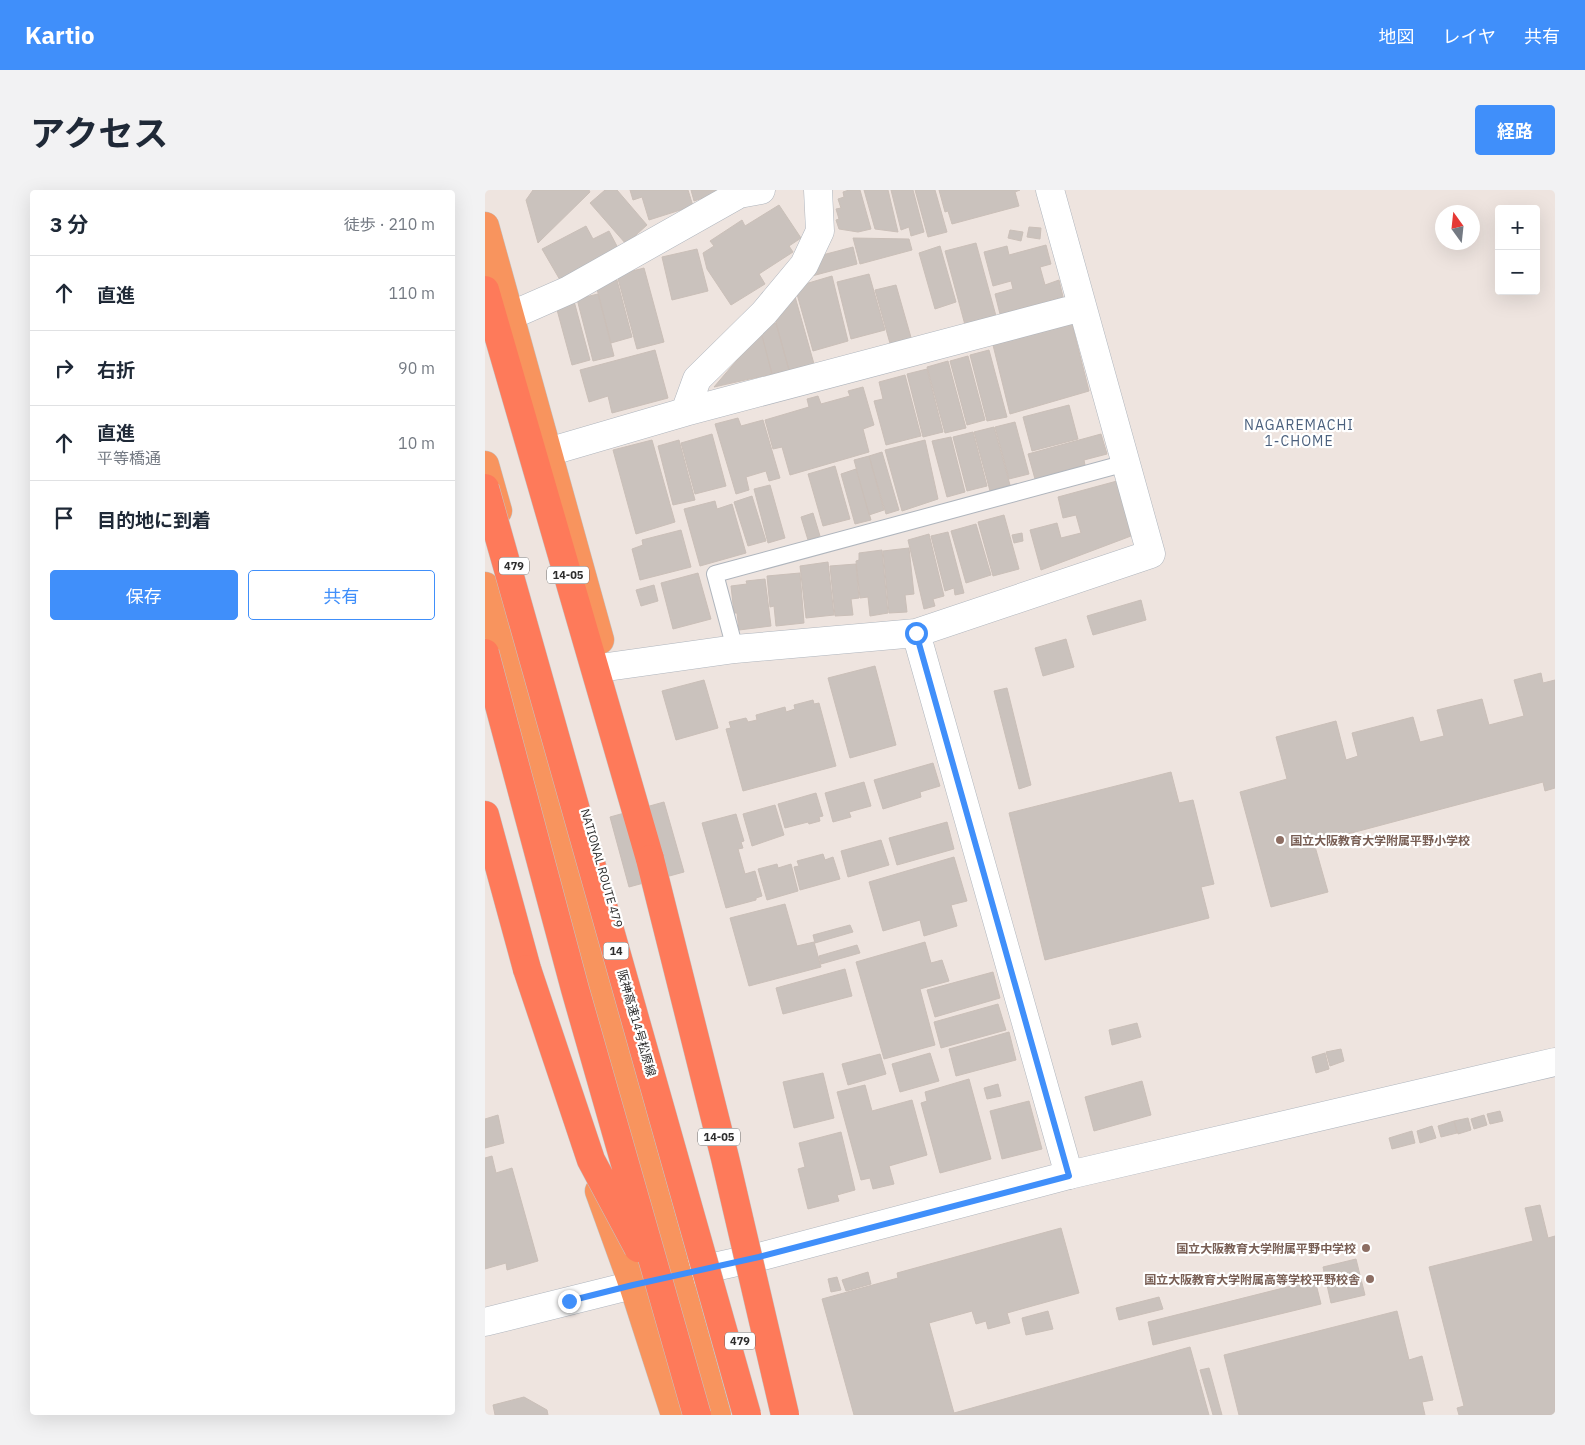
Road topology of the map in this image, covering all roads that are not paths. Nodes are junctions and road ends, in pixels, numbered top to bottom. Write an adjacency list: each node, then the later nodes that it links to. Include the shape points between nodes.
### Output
1 (761, 190): 7 (street, via 739,194 569,290)
2 (818, 190): 8 (street, via 820,231 804,264 764,313 697,379)
3 (1050, 190): 6 (street)
4 (485, 226): 7 (highway)
5 (485, 290): 33 (highway, 14-05, bridge, via 650,859)
6 (1082, 307): 8 (street); 10 (street)
7 (510, 316): 9 (highway)
8 (685, 412): 9 (street)
9 (548, 452): 17 (highway)
10 (1126, 463): 14 (street, via 1151,554); 15 (lane, via 715,574)
11 (485, 465): 23 (highway, NATIONAL ROUTE 479 / 479)
12 (485, 488): 31 (highway, 阪神高速14号松原線 / 14, bridge)
13 (485, 586): 24 (highway, 479)
14 (916, 633): 15 (street); 21 (street)
15 (735, 649): 17 (street)
16 (485, 653): 26 (highway, bridge, via 575,989)
17 (607, 667): 22 (highway, via 725,1113)
18 (485, 815): 26 (highway, bridge, via 527,969 591,1160)
19 (485, 847): 25 (highway, via 608,1219)
20 (1555, 1062): 21 (street)
21 (1069, 1176): 22 (street)
22 (759, 1257): 23 (street); 34 (highway)
23 (718, 1266): 24 (street); 32 (highway, NATIONAL ROUTE 479 / 479)
24 (678, 1275): 25 (street); 30 (highway, 479)
25 (633, 1285): 27 (street); 28 (highway)
26 (664, 1298): 29 (highway, bridge)
27 (485, 1322)
28 (675, 1415)
29 (697, 1415)
30 (717, 1415)
31 (747, 1415)
32 (761, 1415)
33 (785, 1415)
34 (792, 1415)

